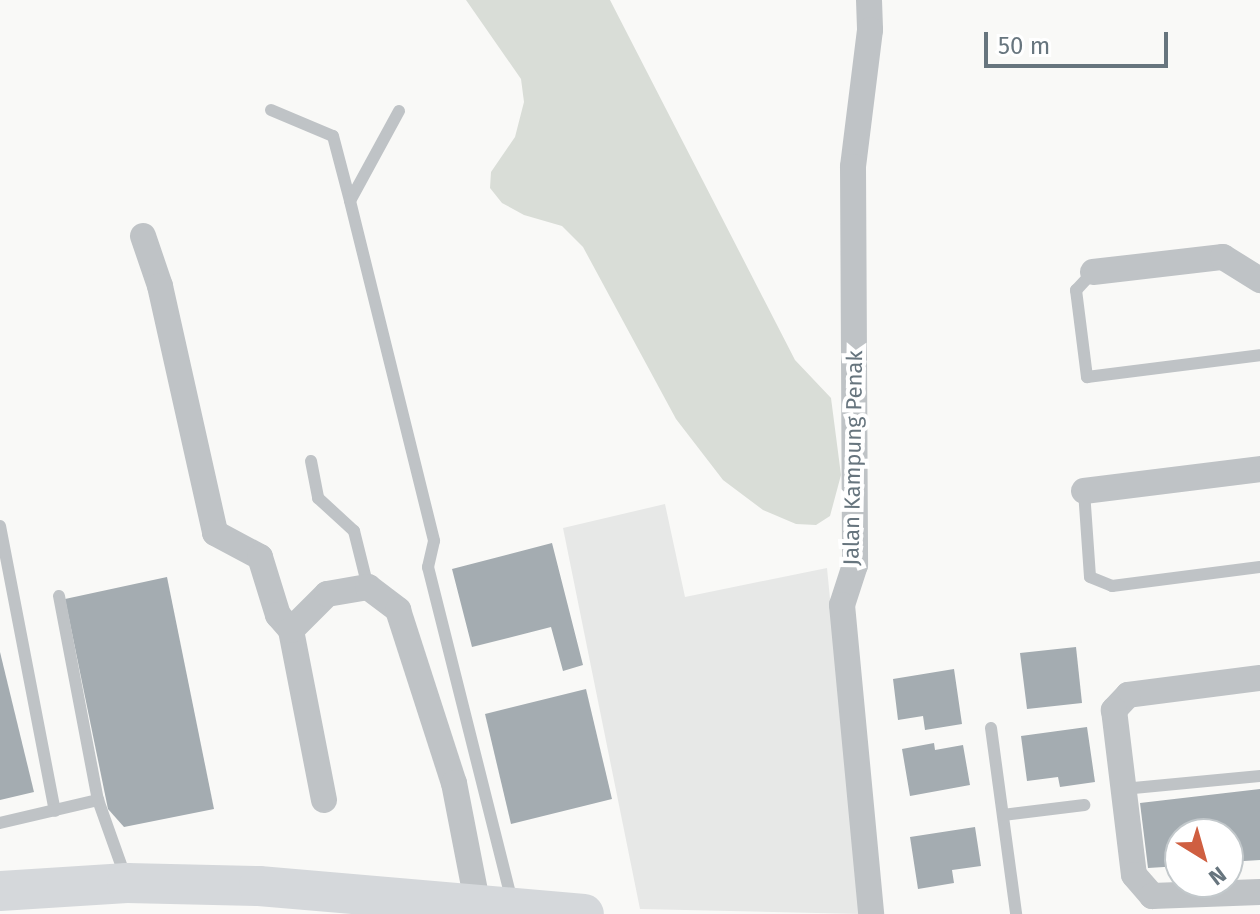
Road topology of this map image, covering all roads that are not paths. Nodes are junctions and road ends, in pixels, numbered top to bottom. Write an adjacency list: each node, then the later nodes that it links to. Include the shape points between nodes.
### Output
1 (869, 0): 32 (street, Jalan Kampung Penak, via 853,167 855,565 842,605)
2 (271, 110): 4 (lane, via 333,136)
3 (399, 111): 4 (lane)
4 (350, 201): 30 (lane, via 434,541 428,567)
5 (143, 236): 16 (street, via 160,286 215,533 260,557 278,615)
6 (1093, 272): 7 (street, via 1223,257); 8 (lane, via 1076,290 1087,377)
7 (1260, 280)
8 (1260, 355)
9 (311, 461): 14 (lane, via 318,498 354,531)
10 (1260, 469): 11 (street)
11 (1084, 491): 13 (lane, via 1090,577 1112,586)
12 (0, 526): 24 (lane)
13 (1260, 567)
14 (368, 587): 16 (street, via 327,594); 30 (street, via 398,610)
15 (59, 596): 21 (lane)
16 (291, 630): 22 (street)
17 (1260, 678): 20 (street, via 1128,695 1114,710)
18 (991, 728): 25 (lane)
19 (1260, 776): 20 (lane)
20 (1123, 789): 29 (street, via 1134,875 1152,896)
21 (98, 800): 24 (lane); 27 (lane)
22 (324, 800)
23 (1084, 805): 25 (lane)
24 (55, 811): 26 (lane)
25 (1003, 815): 33 (lane)
26 (0, 823)
27 (127, 883): 28 (main road); 30 (main road, via 259,886)
28 (0, 891)
29 (1260, 892)
30 (496, 908): 31 (main road)
31 (584, 914)
32 (871, 914)
33 (1016, 914)

